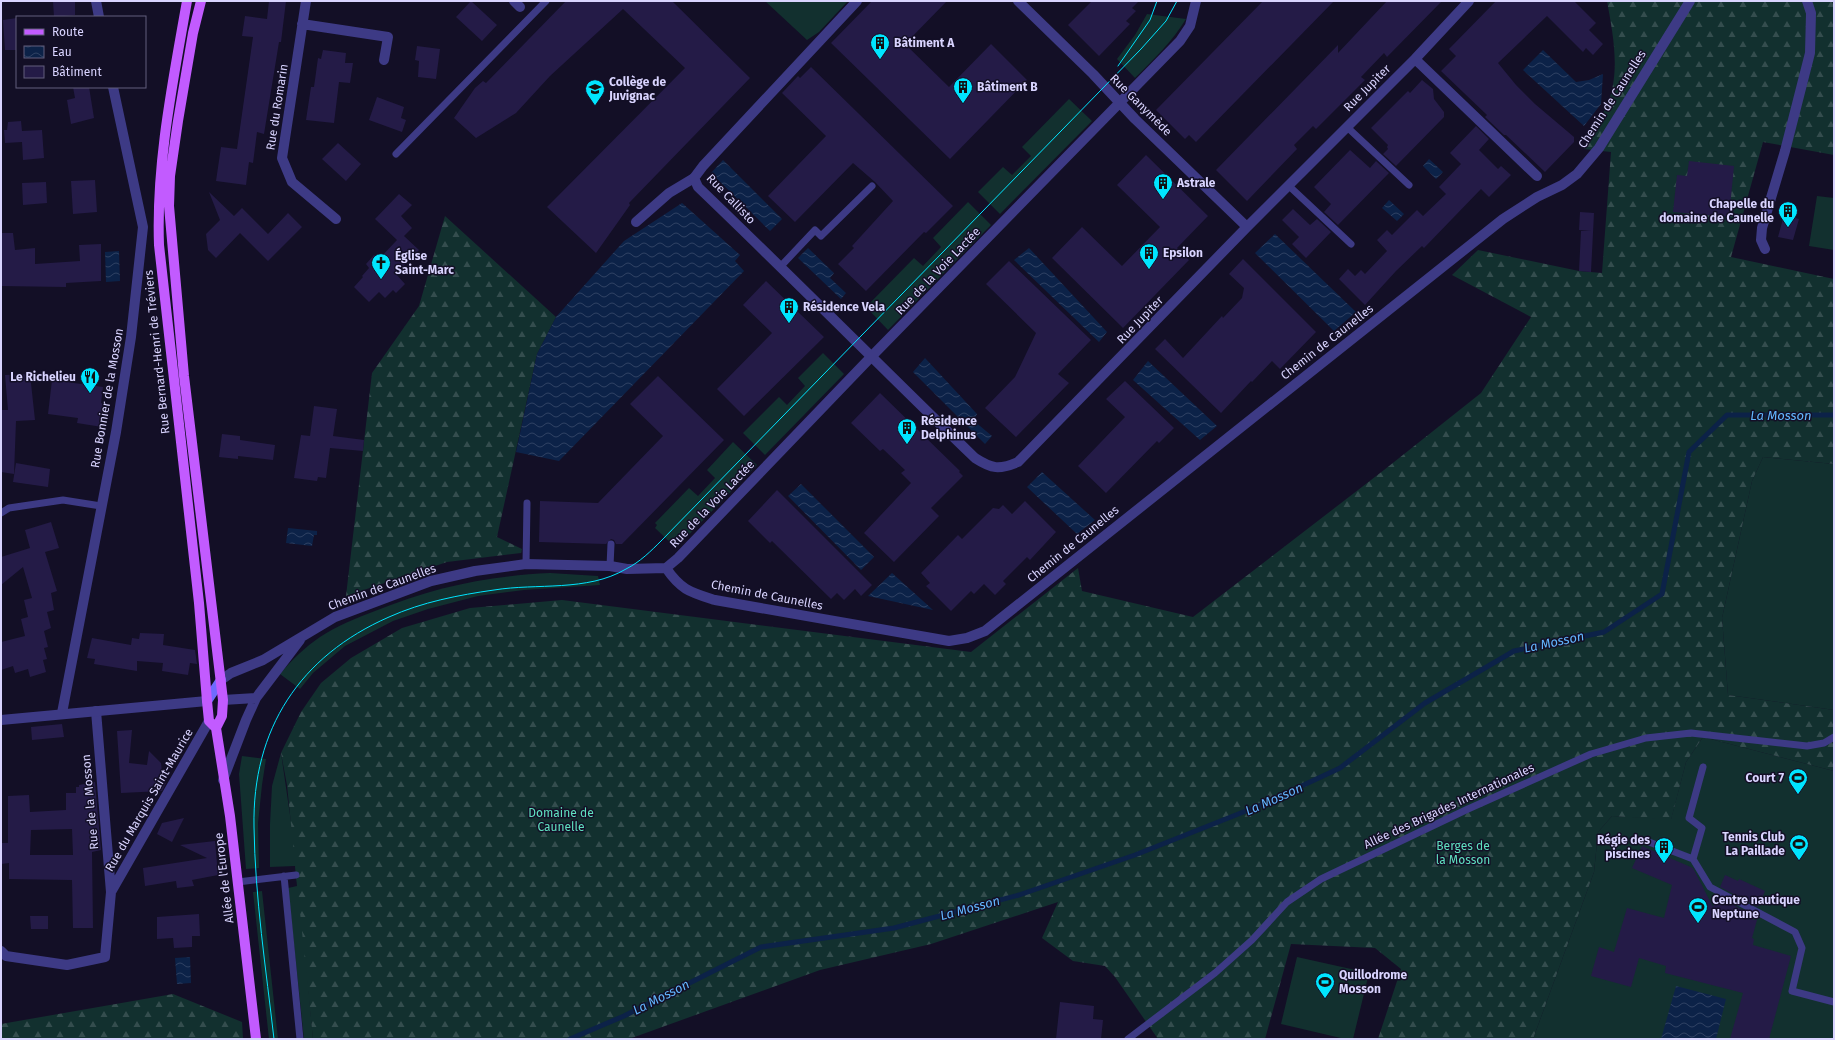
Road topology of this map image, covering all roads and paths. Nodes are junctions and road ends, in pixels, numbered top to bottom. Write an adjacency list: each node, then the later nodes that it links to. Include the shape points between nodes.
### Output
1 (96, 1): 12 (street)
2 (187, 1): 43 (main road, Rue Bernard-Henri de Tréviers, via 168,113 158,213 169,345 199,603)
3 (200, 1): 40 (main road, Rue Bernard-Henri de Tréviers, via 178,122 170,176 169,206 183,362)
4 (306, 1): 13 (street, Rue du Romarin)
5 (546, 1): 19 (lane)
6 (858, 1): 21 (street, Rue Callisto)
7 (1018, 1): 17 (street, Rue Ganymède)
8 (1196, 1): 17 (street, Rue de la Voie Lactée, via 1190,26 1180,41)
9 (1469, 1): 14 (street, Rue Jupiter)
10 (1690, 1): 38 (street, Chemin de Caunelles, via 1599,148 1577,174 1503,219 985,631 949,641 715,600 681,586)
11 (1807, 1): 29 (street, via 1811,13 1810,53 1762,228 1761,240)
12 (99, 16)
13 (302, 24): 15 (street, via 388,37); 25 (street, Rue du Romarin, via 282,158 292,182)
14 (1415, 59): 18 (street, Rue Jupiter); 20 (street)
15 (384, 60)
16 (114, 88): 33 (street, Rue Bonnier de la Mosson, via 143,227 131,336)
17 (1120, 103): 27 (street, Rue Ganymède); 31 (street, Rue de la Voie Lactée)
18 (1347, 127): 22 (lane); 24 (street, Rue Jupiter)
19 (396, 154)
20 (1537, 176)
21 (694, 178): 26 (street, via 669,193); 30 (street, Rue Callisto, via 698,187)
22 (1409, 185)
23 (872, 186): 30 (lane, via 821,236 815,230)
24 (1289, 186): 27 (street, Rue Jupiter); 28 (lane)
25 (336, 219)
26 (636, 222)
27 (1247, 227): 31 (street, Rue Jupiter, via 1018,462 1003,468 988,466 975,458)
28 (1351, 244)
29 (1765, 248)
30 (781, 266): 31 (street, Rue Callisto)
31 (871, 357): 38 (street, Rue de la Voie Lactée)
32 (527, 503): 36 (lane)
33 (101, 506): 34 (lane, via 64,500 9,508); 45 (street, Rue Bonnier de la Mosson)
34 (1, 513)
35 (611, 544): 37 (lane)
36 (526, 564): 37 (street, Chemin de Caunelles); 39 (street, Chemin de Caunelles, via 475,571 431,581 351,610)
37 (610, 566): 38 (street, Chemin de Caunelles, via 627,569)
38 (666, 568)
39 (305, 634): 40 (street, Chemin de Caunelles, via 263,660); 41 (street, Chemin de Caunelles)
40 (221, 680): 42 (main road, Allée de l'Europe); 43 (main road)
41 (256, 698): 42 (street); 50 (street, Chemin de Caunelles)
42 (223, 700): 43 (main road); 47 (main road, Allée de l'Europe, via 222,716)
43 (207, 702): 44 (street); 47 (main road, Allée de l'Europe)
44 (96, 711): 45 (street); 56 (street, Rue de la Mosson)
45 (62, 714): 46 (street)
46 (1, 720)
47 (212, 724): 50 (main road, Allée de l'Europe); 56 (street, Rue du Marquis Saint-Maurice)
48 (1834, 737): 61 (lane, Allée des Brigades Internationales, via 1824,743 1807,746 1691,733 1646,738 1591,754 1321,879 1287,902 1252,940 1215,973)
49 (1703, 767): 52 (lane, via 1689,818 1702,828)
50 (224, 780): 55 (main road, Allée de l'Europe)
51 (1649, 842): 52 (lane)
52 (1693, 859): 58 (lane, via 1710,888 1795,932 1802,948 1792,991)
53 (296, 875): 54 (lane)
54 (284, 876): 55 (lane); 60 (lane)
55 (238, 882): 59 (main road, Allée de l'Europe)
56 (111, 892): 57 (street, via 105,957 67,965 6,956)
57 (1, 951)
58 (1834, 1002)
59 (256, 1039)
60 (300, 1039)
61 (1128, 1039)

